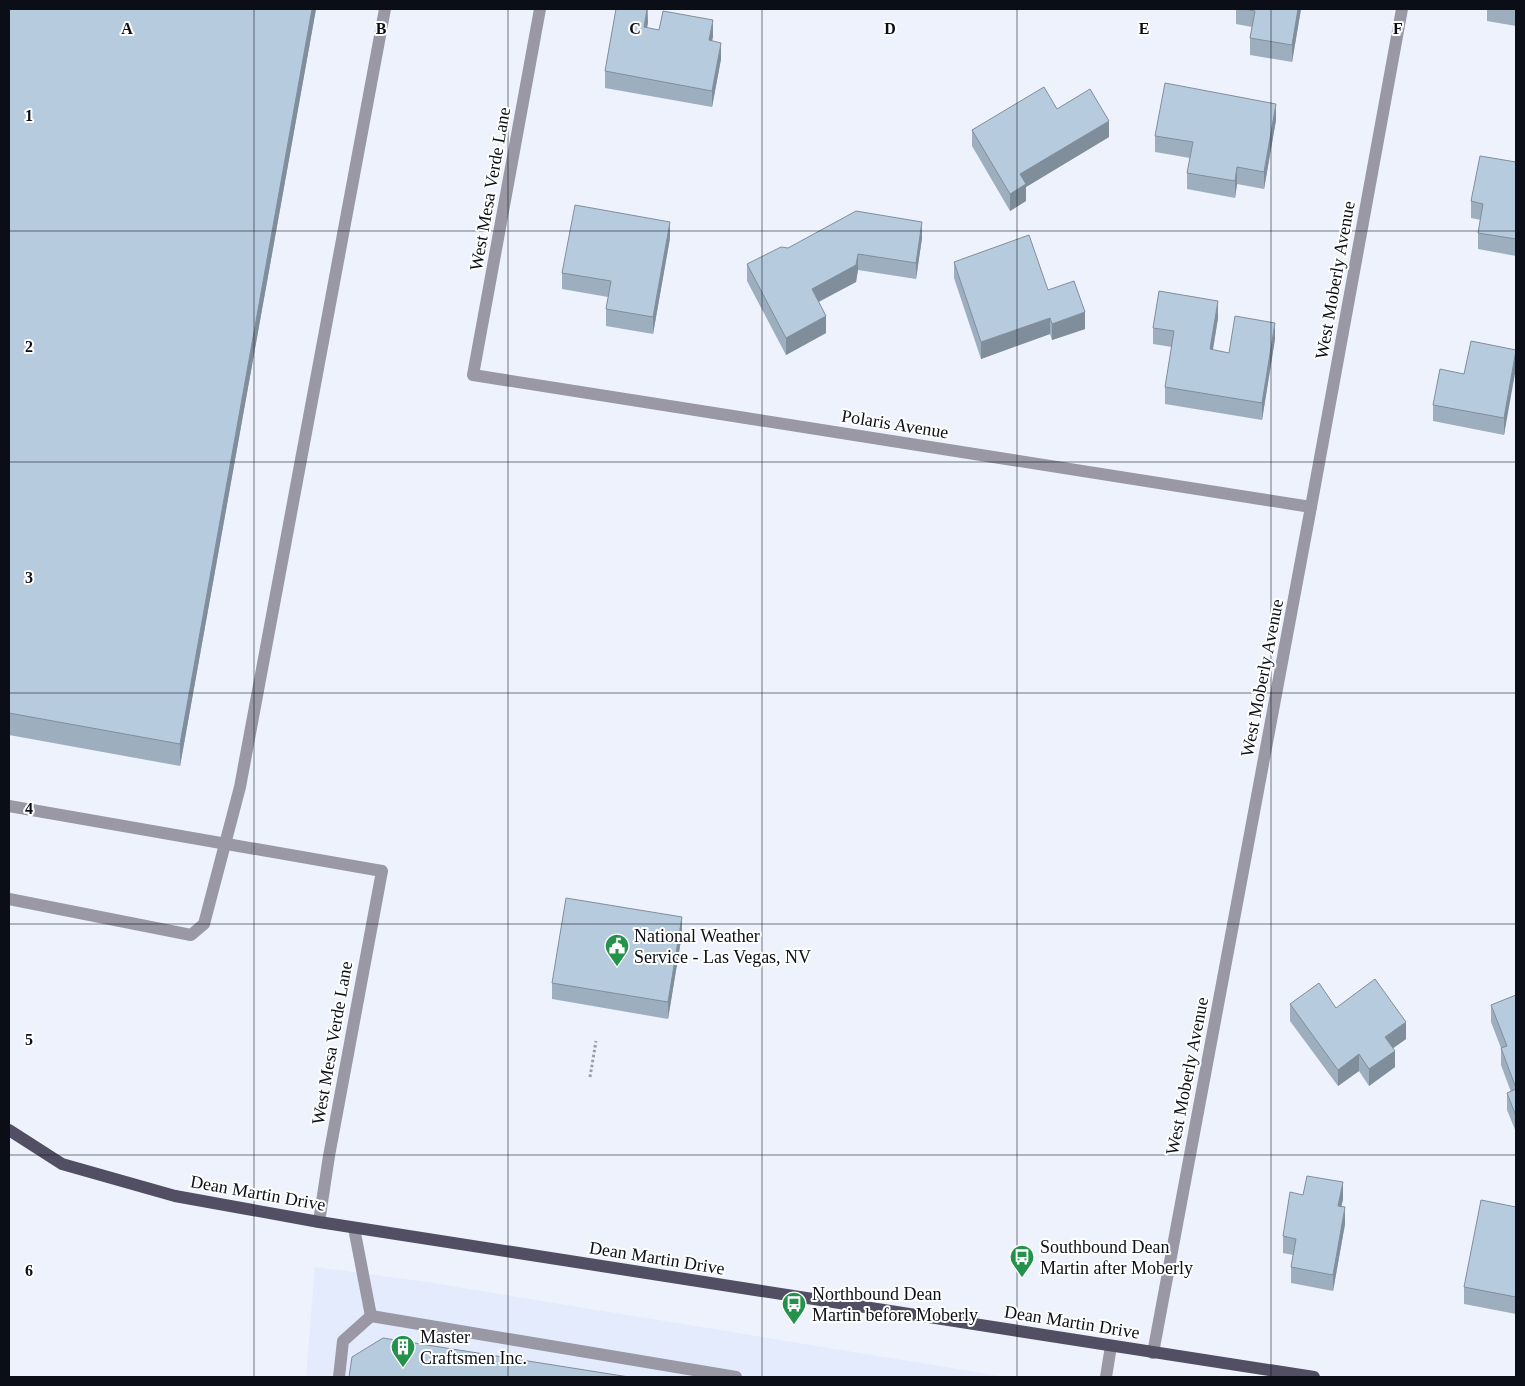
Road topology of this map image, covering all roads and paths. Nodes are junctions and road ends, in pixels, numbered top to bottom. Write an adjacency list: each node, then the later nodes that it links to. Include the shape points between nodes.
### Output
1 (385, 9): 7 (street, via 242,778)
2 (540, 9): 4 (street, West Mesa Verde Lane)
3 (1402, 9): 5 (street, West Moberly Avenue)
4 (473, 375): 5 (street, Polaris Avenue)
5 (1311, 507): 16 (street, West Moberly Avenue)
6 (9, 806): 7 (street)
7 (225, 842): 8 (street, via 204,924 191,935); 12 (street, West Mesa Verde Lane, via 382,871)
8 (9, 899)
9 (596, 1041): 10 (path)
10 (590, 1076)
11 (9, 1130): 12 (main road, Dean Martin Drive, via 62,1164 176,1196)
12 (319, 1222): 13 (main road, Dean Martin Drive)
13 (354, 1228): 14 (street); 15 (main road, Dean Martin Drive)
14 (371, 1316): 17 (street, via 343,1341); 18 (street)
15 (1111, 1346): 16 (main road, Dean Martin Drive); 19 (street)
16 (1153, 1353): 20 (main road, Dean Martin Drive)
17 (339, 1377)
18 (736, 1377)
19 (1106, 1377)
20 (1314, 1377)

